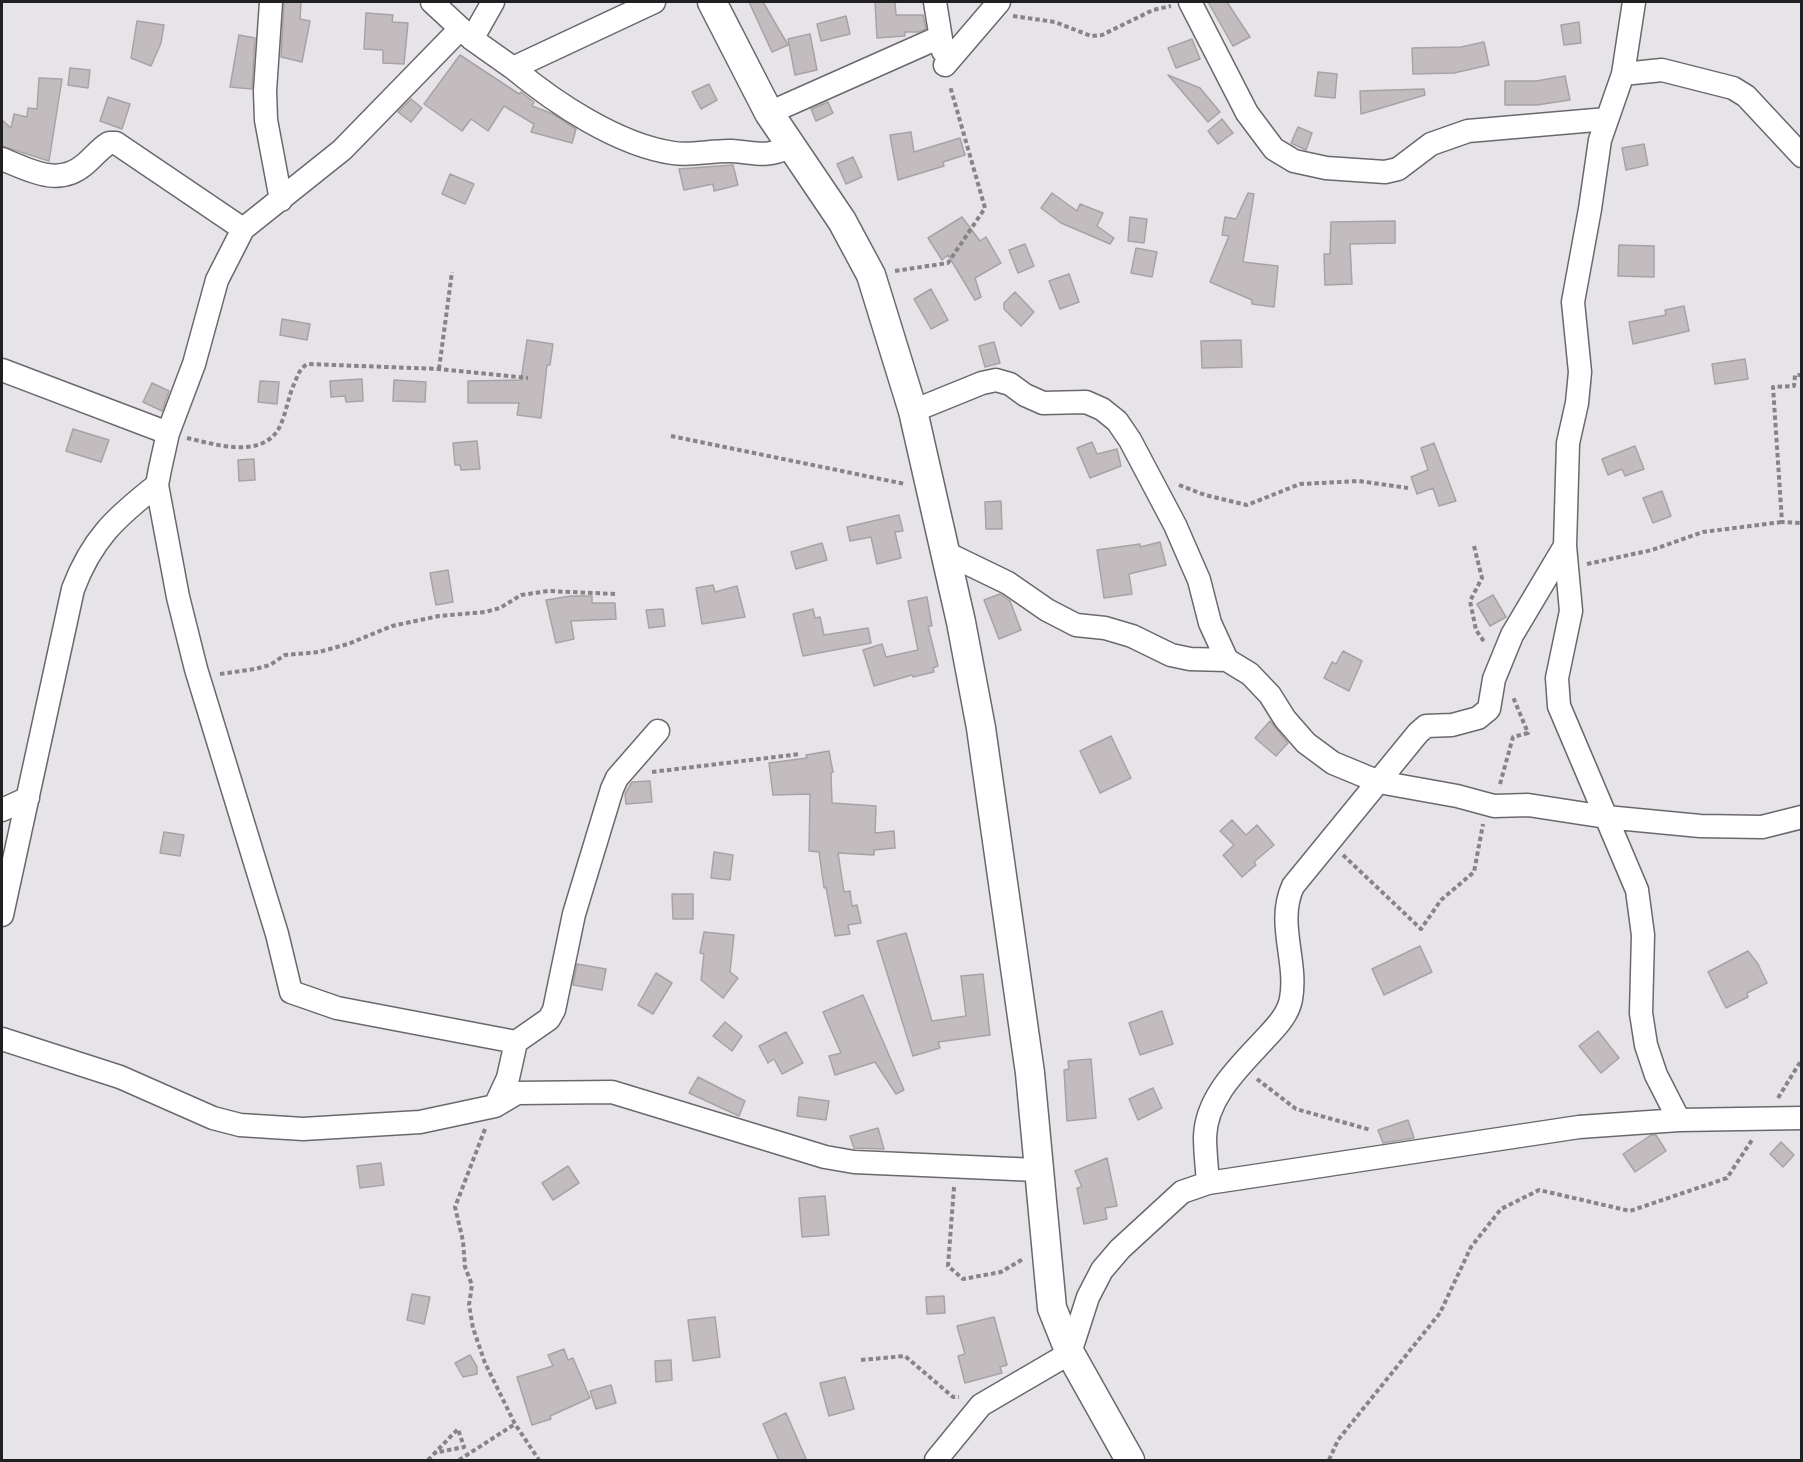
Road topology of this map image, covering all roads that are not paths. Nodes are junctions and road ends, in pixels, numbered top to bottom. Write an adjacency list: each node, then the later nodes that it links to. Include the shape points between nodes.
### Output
1 (271, 2): 19 (street, via 266,120)
2 (432, 2): 10 (street)
3 (493, 2): 10 (street)
4 (654, 2): 12 (street)
5 (712, 2): 14 (street)
6 (935, 2): 11 (street)
7 (1634, 2): 13 (street)
8 (1185, 3): 15 (street, via 1247,113 1274,149 1294,161 1384,172 1398,169 1431,144 1468,131)
9 (994, 7): 11 (street, via 945,65)
10 (466, 34): 12 (street); 19 (street, via 342,150)
11 (940, 37): 14 (street)
12 (513, 68): 16 (street, via 540,91 642,146 674,154 732,151 760,156)
13 (1623, 74): 15 (street); 17 (street, via 1662,70 1733,88 1746,96)
14 (769, 113): 16 (street)
15 (1607, 119): 26 (street, via 1600,140 1573,302 1580,372 1568,443)
16 (790, 147): 22 (street, via 842,221 871,275)
17 (1802, 156)
18 (2, 159): 20 (street, via 35,173 68,175 109,143 116,143)
19 (281, 200): 20 (street)
20 (243, 230): 23 (street, via 217,280 194,364)
21 (2, 370): 23 (street)
22 (913, 411): 25 (street); 27 (street, via 996,380 1043,403 1086,402 1102,408 1130,440 1175,525)
23 (168, 433): 24 (street)
24 (157, 485): 30 (street, via 119,515 99,536 84,561 73,589); 36 (street, via 196,669 291,992 344,1010)
25 (944, 552): 27 (street, via 1008,583 1076,625 1132,636 1171,655); 40 (street, via 981,728 1030,1073)
26 (1567, 557): 29 (street, via 1517,627 1494,680 1489,709 1464,723 1426,726); 32 (street, via 1570,611 1557,678 1559,706)
27 (1227, 660): 29 (street, via 1250,674 1306,743 1333,763)
28 (658, 731): 36 (street, via 617,778 574,914 554,1010 549,1019)
29 (1379, 782): 32 (street, via 1494,806 1528,805); 41 (street, via 1293,886 1287,900 1291,1000 1283,1018 1240,1065 1210,1111 1205,1136)
30 (27, 798): 31 (street); 34 (street)
31 (2, 810)
32 (1605, 817): 33 (street, via 1739,828); 39 (street, via 1637,890 1641,910 1641,1013 1646,1045)
33 (1802, 817)
34 (2, 915)
35 (2, 1039): 37 (street, via 120,1077 213,1118 240,1125 303,1129 420,1122)
36 (516, 1042): 37 (street, via 508,1078)
37 (495, 1106): 40 (street, via 508,1097 527,1092 612,1092 825,1157 854,1162)
38 (1802, 1118): 39 (street)
39 (1679, 1120): 41 (street, via 1579,1127)
40 (1037, 1170): 42 (street, via 1053,1308)
41 (1208, 1183): 42 (street, via 1182,1192 1102,1270 1088,1297)
42 (1070, 1353): 43 (street, via 990,1399); 44 (street)
43 (936, 1461)
44 (1130, 1461)

